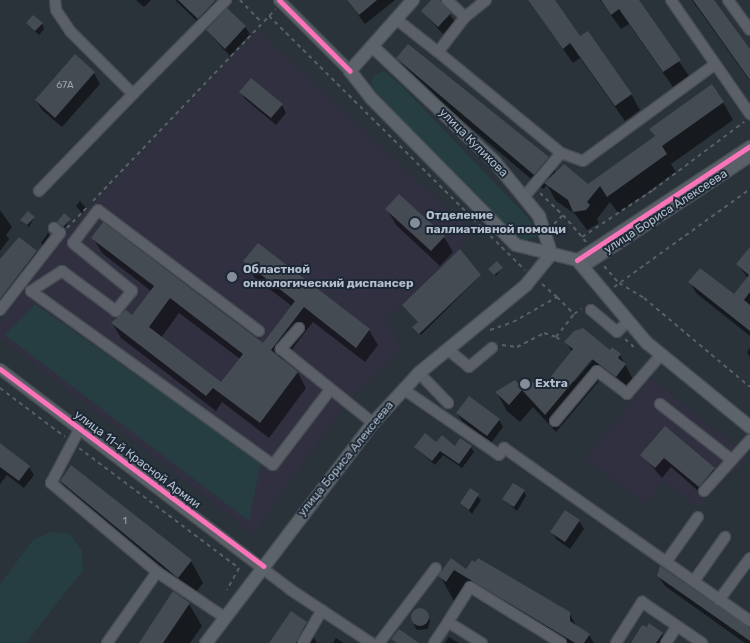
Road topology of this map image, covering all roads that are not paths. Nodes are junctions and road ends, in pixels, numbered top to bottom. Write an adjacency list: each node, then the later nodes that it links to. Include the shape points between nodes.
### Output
1 (55, 0): 16 (street, via 56,10 70,31)
2 (226, 0): 16 (street)
3 (447, 0): 9 (street)
4 (486, 0): 9 (street)
5 (671, 0): 14 (street)
6 (728, 0): 11 (street)
7 (280, 2): 15 (street)
8 (407, 2): 10 (main road)
9 (465, 17): 13 (street)
10 (396, 19): 12 (main road); 13 (street)
11 (750, 30)
12 (372, 46): 15 (main road); 22 (main road, улица Куликова, via 495,162)
13 (438, 52): 19 (street)
14 (714, 65): 17 (street); 19 (street, via 583,161)
15 (350, 71): 25 (main road, via 372,99 516,245)
16 (133, 94): 21 (street)
17 (750, 116)
18 (750, 146): 23 (street)
19 (561, 153): 22 (street)
20 (750, 157): 23 (street, улица Бориса Алексеева)
21 (39, 191)
22 (524, 197): 25 (main road, улица Куликова, via 545,229)
23 (665, 207): 26 (street, улица Бориса Алексеева)
24 (59, 230): 28 (street, via 60,233)
25 (551, 254): 26 (main road); 33 (main road, улица Бориса Алексеева, via 533,276)
26 (580, 264): 29 (main road)
27 (588, 308): 29 (street, via 617,332)
28 (0, 310)
29 (628, 321): 34 (main road)
30 (299, 328): 38 (street, via 281,349)
31 (259, 331): 38 (street, via 98,210 73,243 132,291 116,311 62,271 31,291 273,465)
32 (492, 348): 33 (street, via 469,367)
33 (447, 349): 36 (main road, улица Бориса Алексеева)
34 (662, 355): 41 (street, via 627,394 597,371); 43 (main road)
35 (0, 369): 44 (street, улица 11-й Красной Армии)
36 (419, 373): 37 (main road, улица Бориса Алексеева); 39 (street)
37 (403, 389): 42 (main road, улица Бориса Алексеева); 51 (street, via 499,455 504,448)
38 (330, 390): 42 (street)
39 (448, 403)
40 (660, 404): 46 (street)
41 (555, 421)
42 (373, 423): 52 (main road, улица Бориса Алексеева)
43 (750, 427)
44 (79, 430): 52 (street, улица 11-й Красной Армии); 54 (street, via 51,483)
45 (750, 440): 46 (street)
46 (732, 460): 47 (street)
47 (704, 491)
48 (698, 517): 51 (street)
49 (725, 537): 55 (street)
50 (750, 558): 56 (street)
51 (666, 562): 55 (street)
52 (263, 566): 57 (street, улица 11-й Красной Армии); 58 (main road, улица Бориса Алексеева)
53 (436, 568): 66 (street)
54 (157, 572): 58 (street); 62 (street)
55 (694, 581): 56 (street)
56 (719, 600): 59 (street)
57 (322, 610): 64 (street); 65 (street, улица 11-й Красной Армии)
58 (224, 617): 63 (main road, улица Бориса Алексеева)
59 (749, 619)
60 (448, 622): 67 (street); 68 (street); 69 (street, via 470,586)
61 (677, 626): 70 (street, via 642,602); 71 (street); 72 (street)
62 (107, 643)
63 (206, 643)
64 (302, 643)
65 (371, 643)
66 (379, 643)
67 (434, 643)
68 (482, 643)
69 (561, 643)
70 (616, 643)
71 (666, 643)
72 (701, 643)

